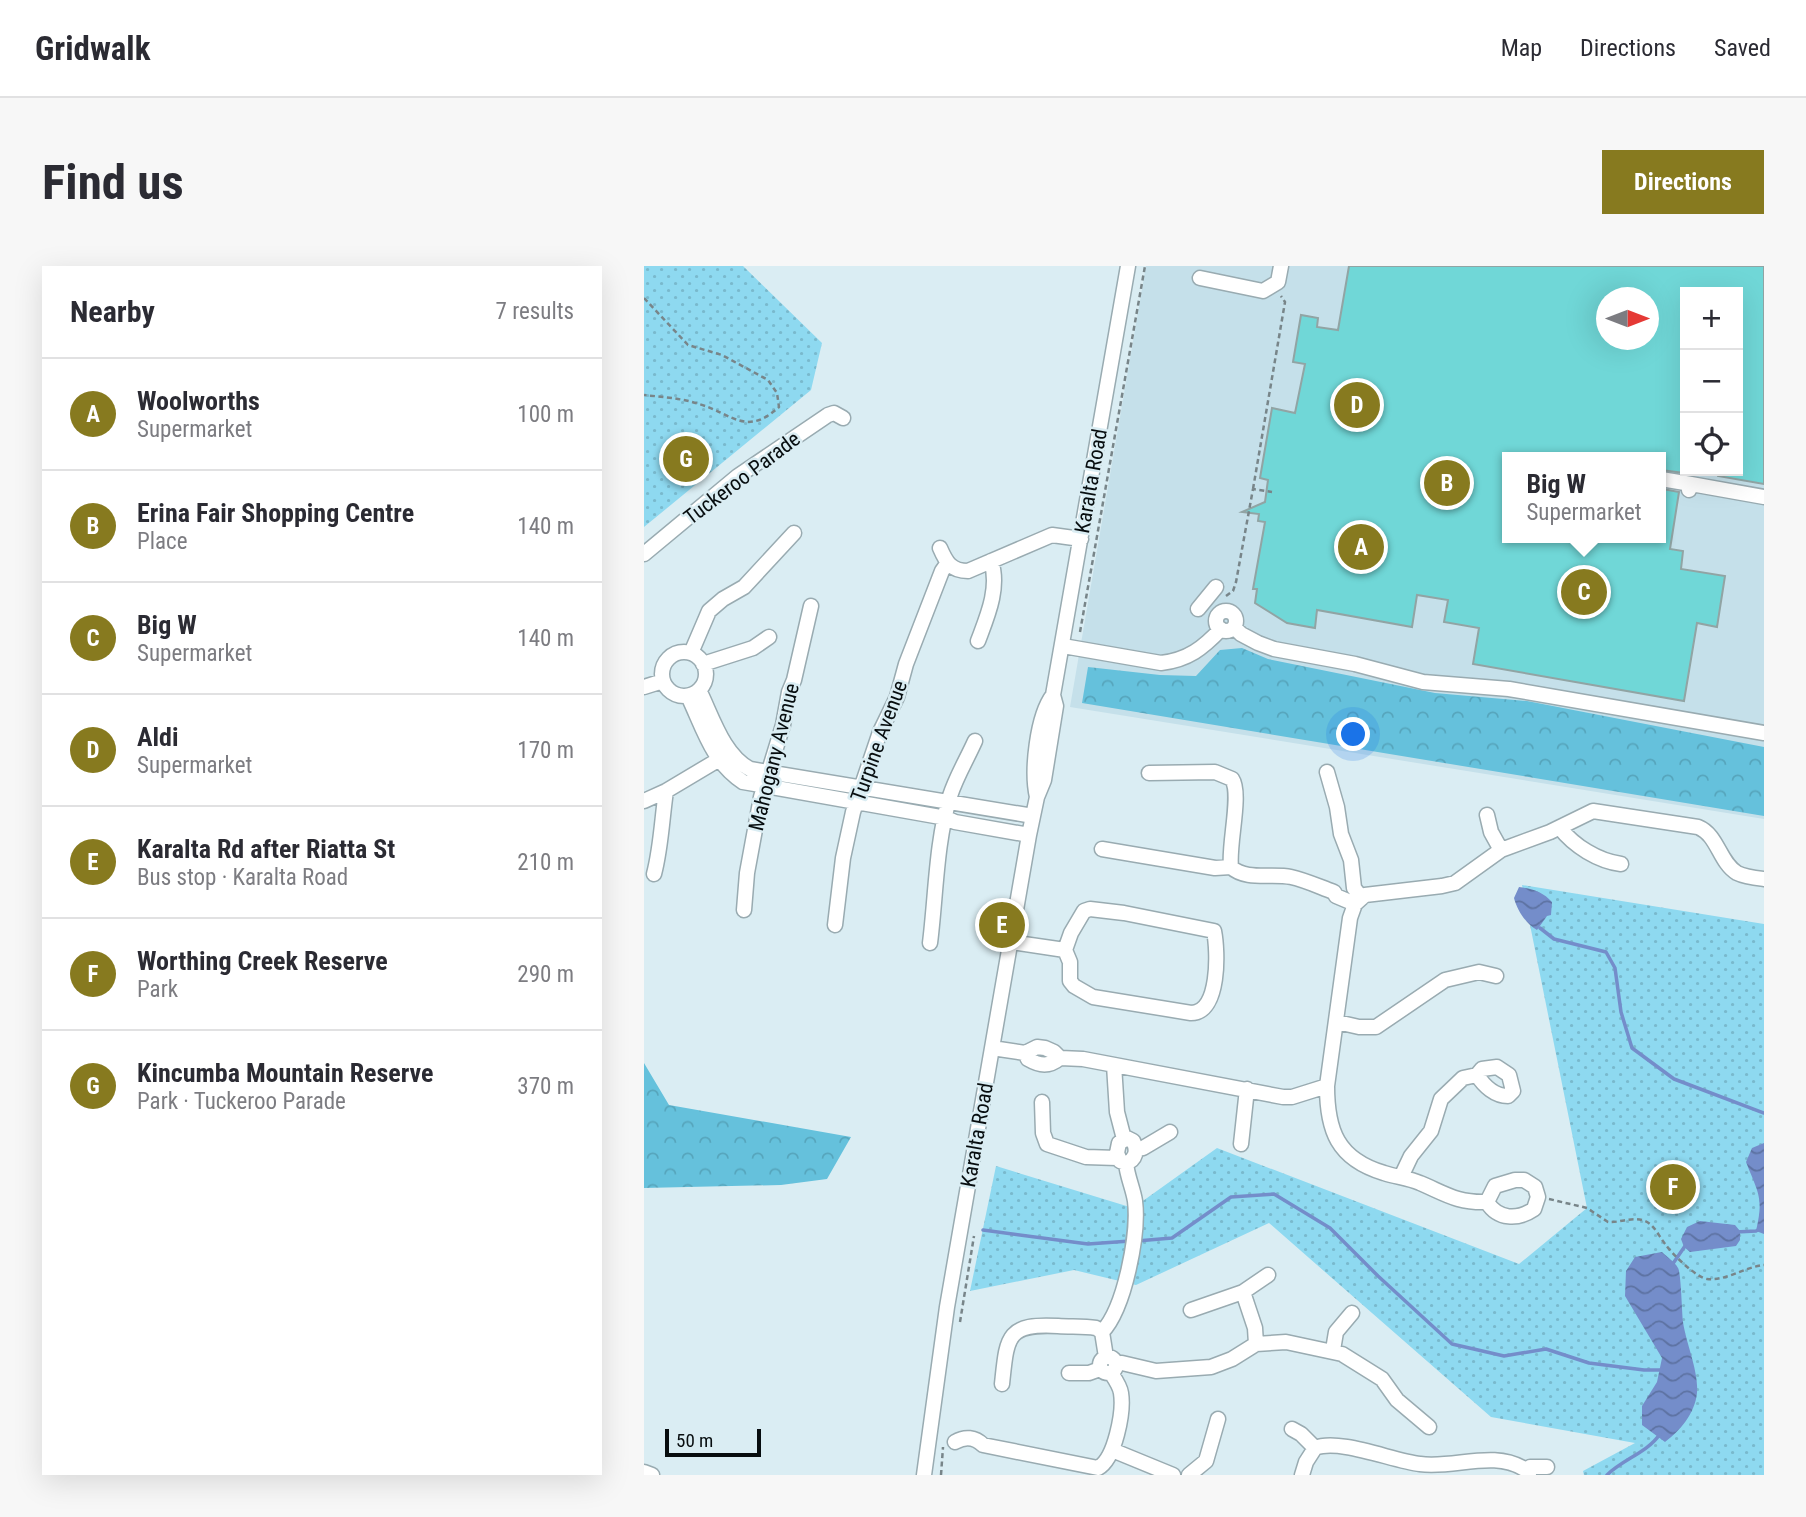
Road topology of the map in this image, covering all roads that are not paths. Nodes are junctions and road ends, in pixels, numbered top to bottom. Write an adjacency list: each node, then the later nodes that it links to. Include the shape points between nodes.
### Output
1 (1128, 266): 8 (street, Karalta Road)
2 (1281, 266): 3 (street, via 1278,282 1264,291)
3 (1200, 278)
4 (843, 418): 10 (street, Tuckeroo Parade, via 828,415 749,468)
5 (1666, 480): 6 (street)
6 (1764, 498)
7 (794, 533): 19 (street, via 751,581 714,605)
8 (1081, 539): 11 (street, via 1052,535); 18 (street, Karalta Road)
9 (940, 548): 12 (street)
10 (644, 554)
11 (991, 561): 12 (street, via 968,570); 17 (street, via 994,586)
12 (947, 564): 32 (street, Turpine Avenue)
13 (1219, 592): 15 (street)
14 (811, 606): 27 (street, Mahogany Avenue)
15 (1198, 609)
16 (769, 637): 20 (street, via 753,648)
17 (978, 641)
18 (1063, 646): 24 (street, via 1161,663 1189,657 1227,628 1274,649 1413,680 1509,689); 36 (street, Karalta Road, via 1044,780)
19 (691, 653): 20 (street); 21 (street, via 671,656 662,671)
20 (703, 664): 23 (street, via 705,678)
21 (663, 681): 22 (street); 23 (street, via 672,693)
22 (644, 687)
23 (694, 693): 26 (street); 27 (street, via 741,764)
24 (1764, 733)
25 (975, 741): 34 (street)
26 (718, 761): 30 (street, via 743,782); 31 (street)
27 (769, 772): 30 (street, Mahogany Avenue); 32 (street)
28 (1327, 772): 45 (street, via 1352,860)
29 (1149, 773): 42 (street, via 1215,772 1231,779 1235,789)
30 (764, 787): 32 (street); 46 (street, Mahogany Avenue)
31 (666, 791): 33 (street); 43 (street)
32 (858, 795): 34 (street); 47 (street, Turpine Avenue, via 843,858)
33 (644, 801)
34 (947, 810): 36 (street); 38 (street, via 954,822); 49 (street)
35 (1487, 815): 40 (street)
36 (1033, 816): 38 (street, Karalta Road)
37 (1560, 828): 40 (street); 41 (street, via 1599,859); 44 (street, via 1593,811 1698,827 1711,836 1736,872)
38 (1029, 835): 48 (street, Karalta Road)
39 (1102, 849): 42 (street)
40 (1501, 850): 45 (street, via 1455,883)
41 (1620, 864)
42 (1231, 867): 45 (street, via 1247,875 1292,877 1336,896)
43 (654, 874)
44 (1764, 879)
45 (1356, 896): 52 (street)
46 (744, 910)
47 (835, 925)
48 (1011, 942): 50 (street); 53 (street, Karalta Road)
49 (930, 943)
50 (1065, 950): 50 (street, via 1070,933 1090,909 1209,929 1214,931 1216,958 1211,996 1198,1013 1093,997 1070,981)
51 (1496, 976): 52 (street, via 1479,972 1445,980 1376,1027)
52 (1337, 1022): 56 (street)
53 (992, 1048): 54 (street, via 1025,1053 1043,1065 1060,1058); 79 (street, Karalta Road, via 945,1320)
54 (1114, 1065): 57 (street); 60 (street)
55 (1477, 1075): 64 (street, via 1463,1078 1441,1099 1431,1131)
56 (1328, 1086): 57 (street, via 1292,1097); 64 (street, via 1330,1125 1340,1146 1376,1170)
57 (1247, 1089): 61 (street)
58 (1042, 1102): 63 (street, via 1047,1144 1086,1157)
59 (1170, 1132): 62 (street)
60 (1124, 1139): 62 (street, via 1132,1140); 63 (street, via 1117,1148)
61 (1241, 1144)
62 (1136, 1149): 63 (street, via 1132,1160)
63 (1121, 1161): 70 (street, via 1135,1198 1129,1273)
64 (1401, 1177): 65 (street, via 1455,1200)
65 (1487, 1202): 65 (street, via 1491,1209 1510,1217 1534,1209 1538,1197 1530,1182 1516,1180 1495,1186)
66 (1268, 1275): 67 (street)
67 (1243, 1292): 68 (street); 71 (street)
68 (1191, 1310)
69 (1352, 1313): 72 (street, via 1336,1332)
70 (1102, 1332): 73 (street); 75 (street, via 1086,1326 1023,1327 1008,1344)
71 (1256, 1343): 72 (street, via 1286,1342); 73 (street, via 1211,1367 1156,1371 1122,1363)
72 (1333, 1350): 77 (street, via 1382,1379 1397,1400)
73 (1108, 1366): 74 (street, via 1089,1373); 81 (street, via 1122,1399)
74 (1069, 1373)
75 (1002, 1384)
76 (1218, 1419): 88 (street, via 1206,1461)
77 (1429, 1427)
78 (1292, 1429): 80 (street)
79 (942, 1441): 81 (street, via 1090,1468 1103,1465); 86 (street, Karalta Road)
80 (1315, 1448): 84 (street, via 1340,1447 1420,1464 1495,1461); 89 (street)
81 (1112, 1450): 87 (street)
82 (1547, 1467): 84 (street, via 1530,1467)
83 (644, 1472): 85 (street)
84 (1528, 1472)
85 (652, 1475)
86 (924, 1475)
87 (1173, 1475)
88 (1189, 1475)
89 (1303, 1475)

